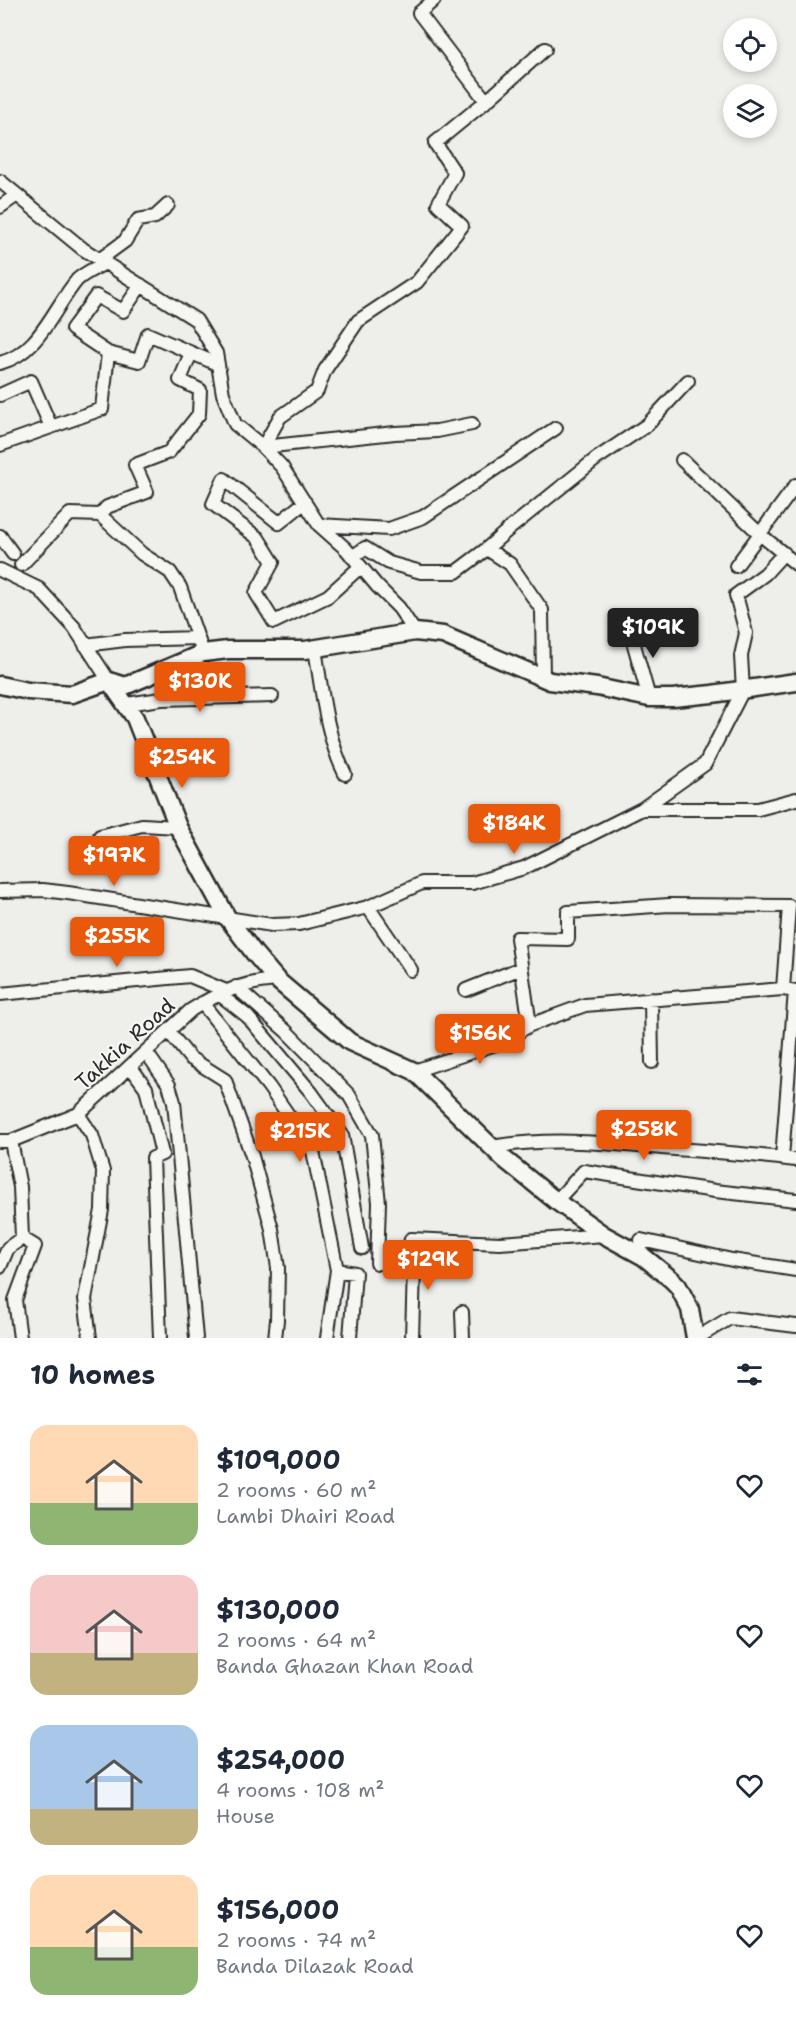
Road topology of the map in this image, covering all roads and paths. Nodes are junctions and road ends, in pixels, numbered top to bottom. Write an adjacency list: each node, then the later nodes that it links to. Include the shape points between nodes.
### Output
1 (434, 0): 3 (street, via 419,13)
2 (545, 49): 3 (street)
3 (486, 101): 20 (street, via 435,143 455,173 438,204 462,226 417,282 358,321 325,370 317,391 280,417)
4 (0, 181): 5 (street)
5 (17, 195): 7 (street); 8 (street)
6 (168, 205): 8 (street, via 155,217 138,220 125,241)
7 (0, 207)
8 (102, 261): 9 (street); 12 (street, via 79,278 33,344 12,360)
9 (141, 285): 10 (street, via 123,311 96,296 72,329); 13 (street, via 196,320 216,353)
10 (108, 353): 11 (street, via 139,361 148,334); 17 (street, via 102,409)
11 (191, 353): 13 (street); 24 (street, via 180,380 200,390 199,414 169,452 135,465 147,492 107,507)
12 (0, 363)
13 (218, 364): 20 (street, via 223,394 235,424)
14 (688, 381): 28 (street, via 646,425 596,459)
15 (0, 395): 17 (street, via 31,381)
16 (472, 424): 20 (street, via 437,431)
17 (51, 427): 19 (street)
18 (556, 428): 25 (street, via 423,517 389,530)
19 (0, 444)
20 (263, 447): 23 (street)
21 (682, 460): 26 (street)
22 (796, 485): 26 (street)
23 (305, 502): 25 (street); 31 (street, via 279,523 224,479 213,504 258,538 273,562 256,593 274,622 327,596)
24 (100, 516): 33 (street, via 70,514); 39 (street, via 142,554 170,572 180,587)
25 (319, 525): 31 (street)
26 (761, 535): 29 (street); 34 (street)
27 (0, 536): 30 (street)
28 (487, 549): 31 (street, via 456,572 421,572 389,563 365,548); 41 (street, via 510,564 542,610)
29 (784, 553): 32 (street); 45 (street, via 765,574 736,595 746,633 741,656)
30 (13, 554)
31 (356, 562): 37 (street, via 399,608)
32 (796, 564)
33 (21, 565)
34 (736, 566)
35 (0, 570): 38 (street, via 39,589)
36 (629, 627): 47 (street)
37 (415, 632): 40 (street); 41 (street, via 443,635)
38 (85, 645): 39 (street, via 125,640); 42 (street)
39 (200, 645): 40 (street, via 228,650); 42 (street, via 125,686)
40 (315, 649): 49 (street, via 328,720)
41 (543, 678): 47 (street)
42 (109, 681): 44 (street, via 72,694); 48 (street)
43 (796, 682): 45 (street)
44 (0, 685)
45 (743, 690): 47 (street); 51 (street, via 705,764)
46 (272, 696): 48 (street, via 161,699)
47 (649, 698)
48 (127, 704): 52 (street)
49 (345, 774)
50 (796, 798): 51 (street, via 758,809)
51 (642, 809): 55 (street, via 524,868 472,884 422,883)
52 (178, 826): 53 (street, via 142,825); 56 (street)
53 (100, 836)
54 (0, 891): 56 (street, via 43,890)
55 (368, 908): 56 (street, via 299,924); 58 (street)
56 (227, 917): 59 (street)
57 (521, 968): 61 (street); 62 (street, via 517,938 568,939 568,912 669,905 789,906); 66 (street)
58 (411, 970)
59 (277, 980): 60 (street, Takkia Road); 71 (street, via 350,1042)
60 (227, 990): 63 (street, via 190,976); 65 (street, Takkia Road); 81 (street, via 342,1135); 83 (street, via 286,1031 349,1095 372,1136 379,1203 377,1263)
61 (466, 990)
62 (791, 990): 64 (street); 75 (street)
63 (0, 994)
64 (651, 999): 66 (street, via 585,1005); 69 (street)
65 (202, 1003): 67 (street, Takkia Road); 85 (street, via 269,1087 313,1151)
66 (530, 1025): 71 (street, via 502,1042)
67 (169, 1032): 68 (street, Takkia Road); 93 (street, via 190,1058 225,1080 252,1155 278,1268)
68 (146, 1052): 70 (street, Takkia Road); 92 (street, via 169,1085 174,1102)
69 (652, 1062)
70 (130, 1066): 72 (street, Takkia Road); 91 (street, via 146,1088 162,1154 153,1158)
71 (414, 1071): 74 (street)
72 (78, 1113): 73 (street, Takkia Road); 90 (street, via 92,1135 103,1171 102,1210 85,1299)
73 (6, 1141): 80 (street, via 20,1187)
74 (492, 1147): 75 (street, via 574,1141); 78 (street)
75 (782, 1158): 76 (street)
76 (796, 1160)
77 (796, 1200): 78 (street, via 584,1171)
78 (556, 1201): 79 (street)
79 (604, 1235): 82 (street); 83 (street, via 500,1243 411,1239)
80 (22, 1238): 84 (street, via 8,1248); 89 (street, via 35,1246 15,1300)
81 (362, 1248)
82 (639, 1255): 86 (street, via 641,1240); 98 (street, via 678,1286 690,1309)
83 (405, 1265): 96 (street, via 414,1268)
84 (0, 1267)
85 (337, 1270): 94 (street); 95 (street, via 355,1273)
86 (796, 1270)
87 (462, 1312): 97 (street)
88 (796, 1326): 98 (street, via 730,1318)
89 (20, 1338)
90 (90, 1338)
91 (160, 1338)
92 (196, 1338)
93 (275, 1338)
94 (327, 1338)
95 (350, 1338)
96 (412, 1338)
97 (463, 1338)
98 (696, 1338)

